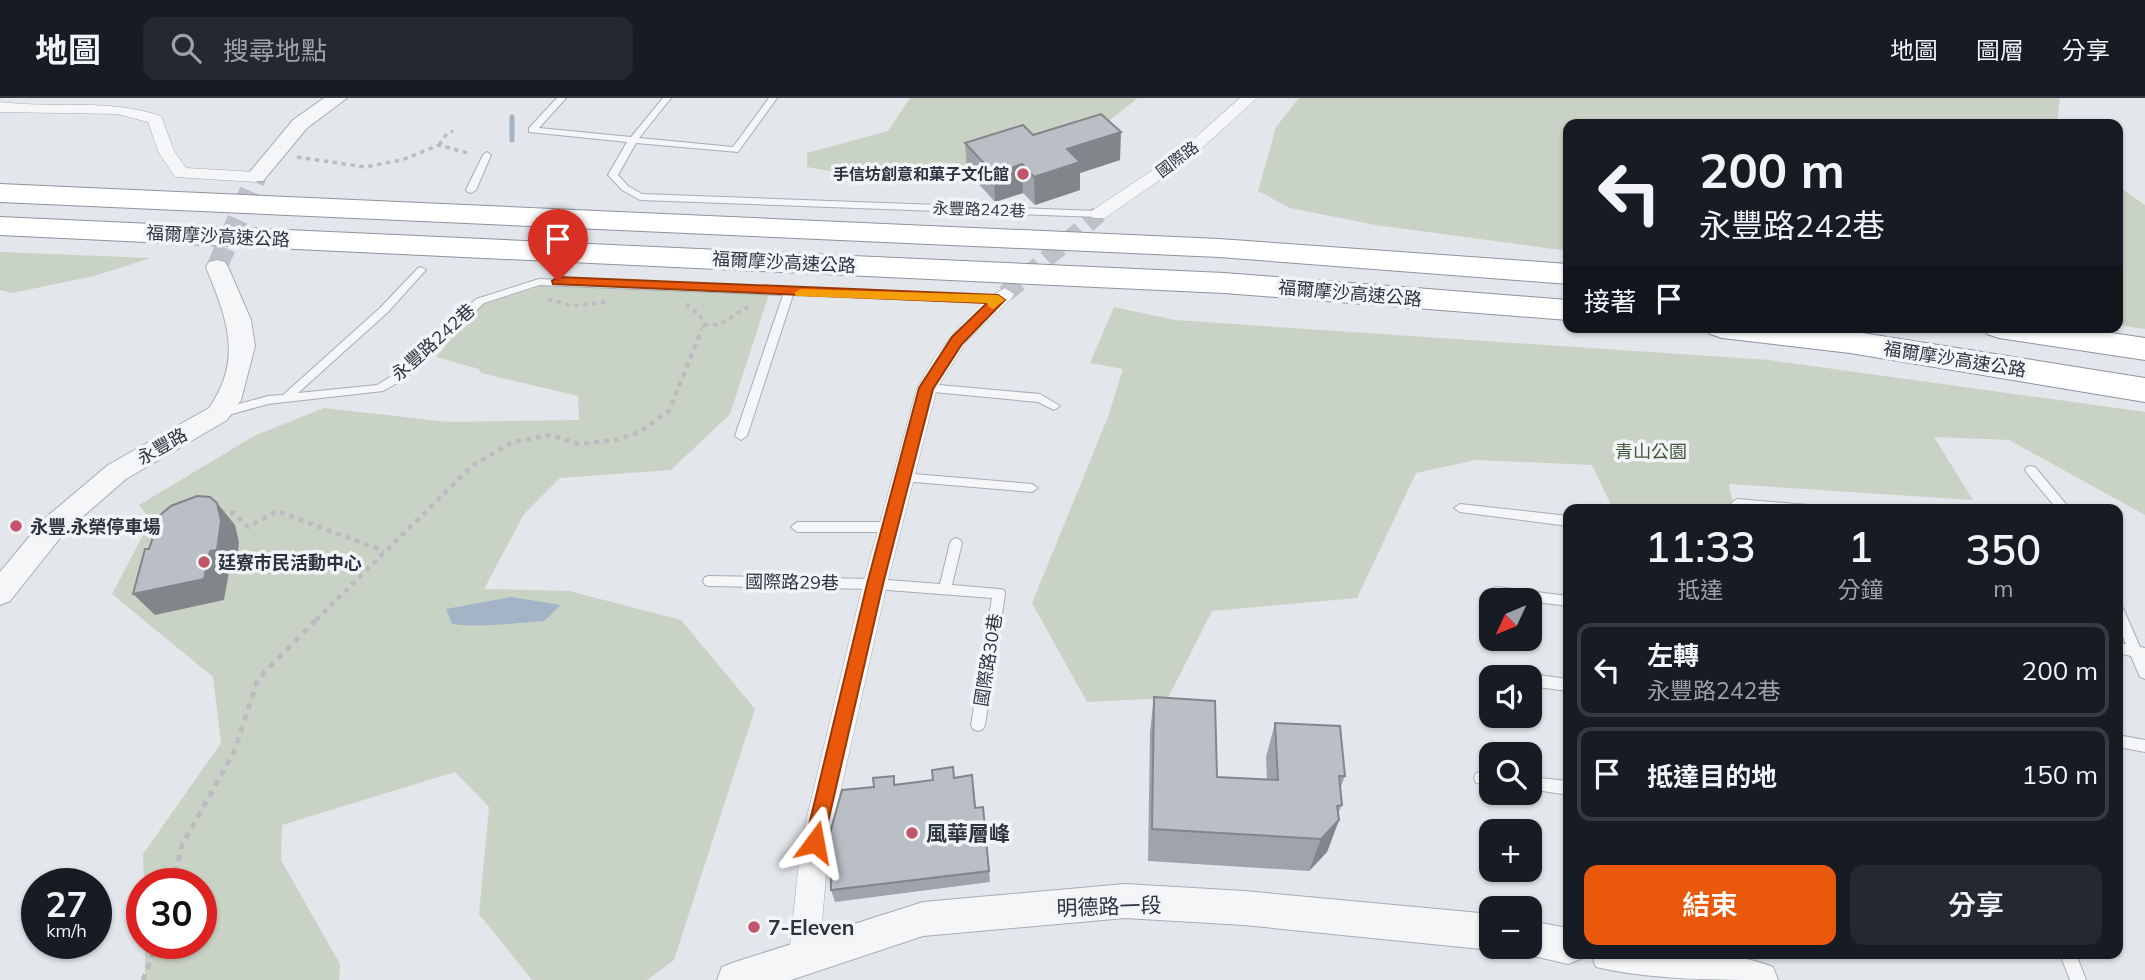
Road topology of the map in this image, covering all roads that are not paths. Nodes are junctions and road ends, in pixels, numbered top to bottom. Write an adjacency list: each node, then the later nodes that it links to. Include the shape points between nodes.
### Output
1 (337, 98): 10 (street, via 300,124)
2 (562, 98): 7 (lane, via 532,130)
3 (667, 98): 7 (lane)
4 (773, 98): 8 (lane)
5 (1250, 98): 13 (street, 國際路, via 1184,156)
6 (0, 107): 10 (street, via 100,107 145,115 155,120 166,151 181,173)
7 (633, 141): 8 (lane); 13 (lane, 永豐路242巷, via 613,175 640,197)
8 (735, 150)
9 (485, 159): 11 (lane)
10 (256, 177)
11 (471, 190)
12 (0, 193): 17 (highway, 福爾摩沙高速公路, via 1219,248)
13 (1099, 214)
14 (0, 226): 20 (highway, 福爾摩沙高速公路, via 1224,283)
15 (217, 267): 28 (street, via 239,320 243,346 232,394)
16 (421, 270): 26 (lane, via 407,288)
17 (1563, 274)
18 (789, 293): 19 (lane, 永豐路242巷); 26 (lane, 永豐路242巷, via 547,282 480,301 402,375 379,388); 29 (lane)
19 (1002, 297): 24 (street, via 957,340)
20 (1563, 310)
21 (1772, 333): 25 (highway, 福爾摩沙高速公路)
22 (2039, 333): 23 (highway)
23 (2145, 349)
24 (926, 388): 27 (lane, via 1040,398); 31 (street)
25 (2145, 390)
26 (285, 398): 28 (lane, 永豐路242巷)
27 (1054, 405)
28 (218, 414): 42 (street, 永豐路, via 117,472 54,526)
29 (741, 436)
30 (2031, 470): 33 (lane)
31 (902, 477): 32 (lane); 37 (street)
32 (1032, 488)
33 (2060, 504)
34 (1460, 508): 35 (lane)
35 (1563, 520)
36 (797, 527): 37 (lane)
37 (890, 527): 40 (street)
38 (956, 543): 41 (lane)
39 (709, 581): 40 (lane, 國際路29巷)
40 (875, 584): 41 (lane, 國際路30巷); 58 (street, via 815,842)
41 (945, 589): 50 (lane, 國際路30巷, via 999,594)
42 (0, 593)
43 (1542, 598): 44 (lane)
44 (1563, 600)
45 (2123, 621): 46 (lane)
46 (2140, 652): 47 (lane)
47 (2145, 673)
48 (1542, 682): 49 (lane)
49 (1563, 684)
50 (978, 725)
51 (2123, 742): 52 (lane)
52 (2145, 746)
53 (1542, 785): 54 (lane)
54 (1563, 787)
55 (1479, 931): 58 (street, 明德路一段, via 1125,901 923,919)
56 (1542, 941): 57 (street)
57 (1563, 945)
58 (804, 956): 62 (street, 明德路一段)
59 (1640, 959): 61 (street)
60 (2070, 959): 64 (lane)
61 (1696, 968): 63 (street)
62 (735, 980)
63 (1759, 980)
64 (2078, 980)

